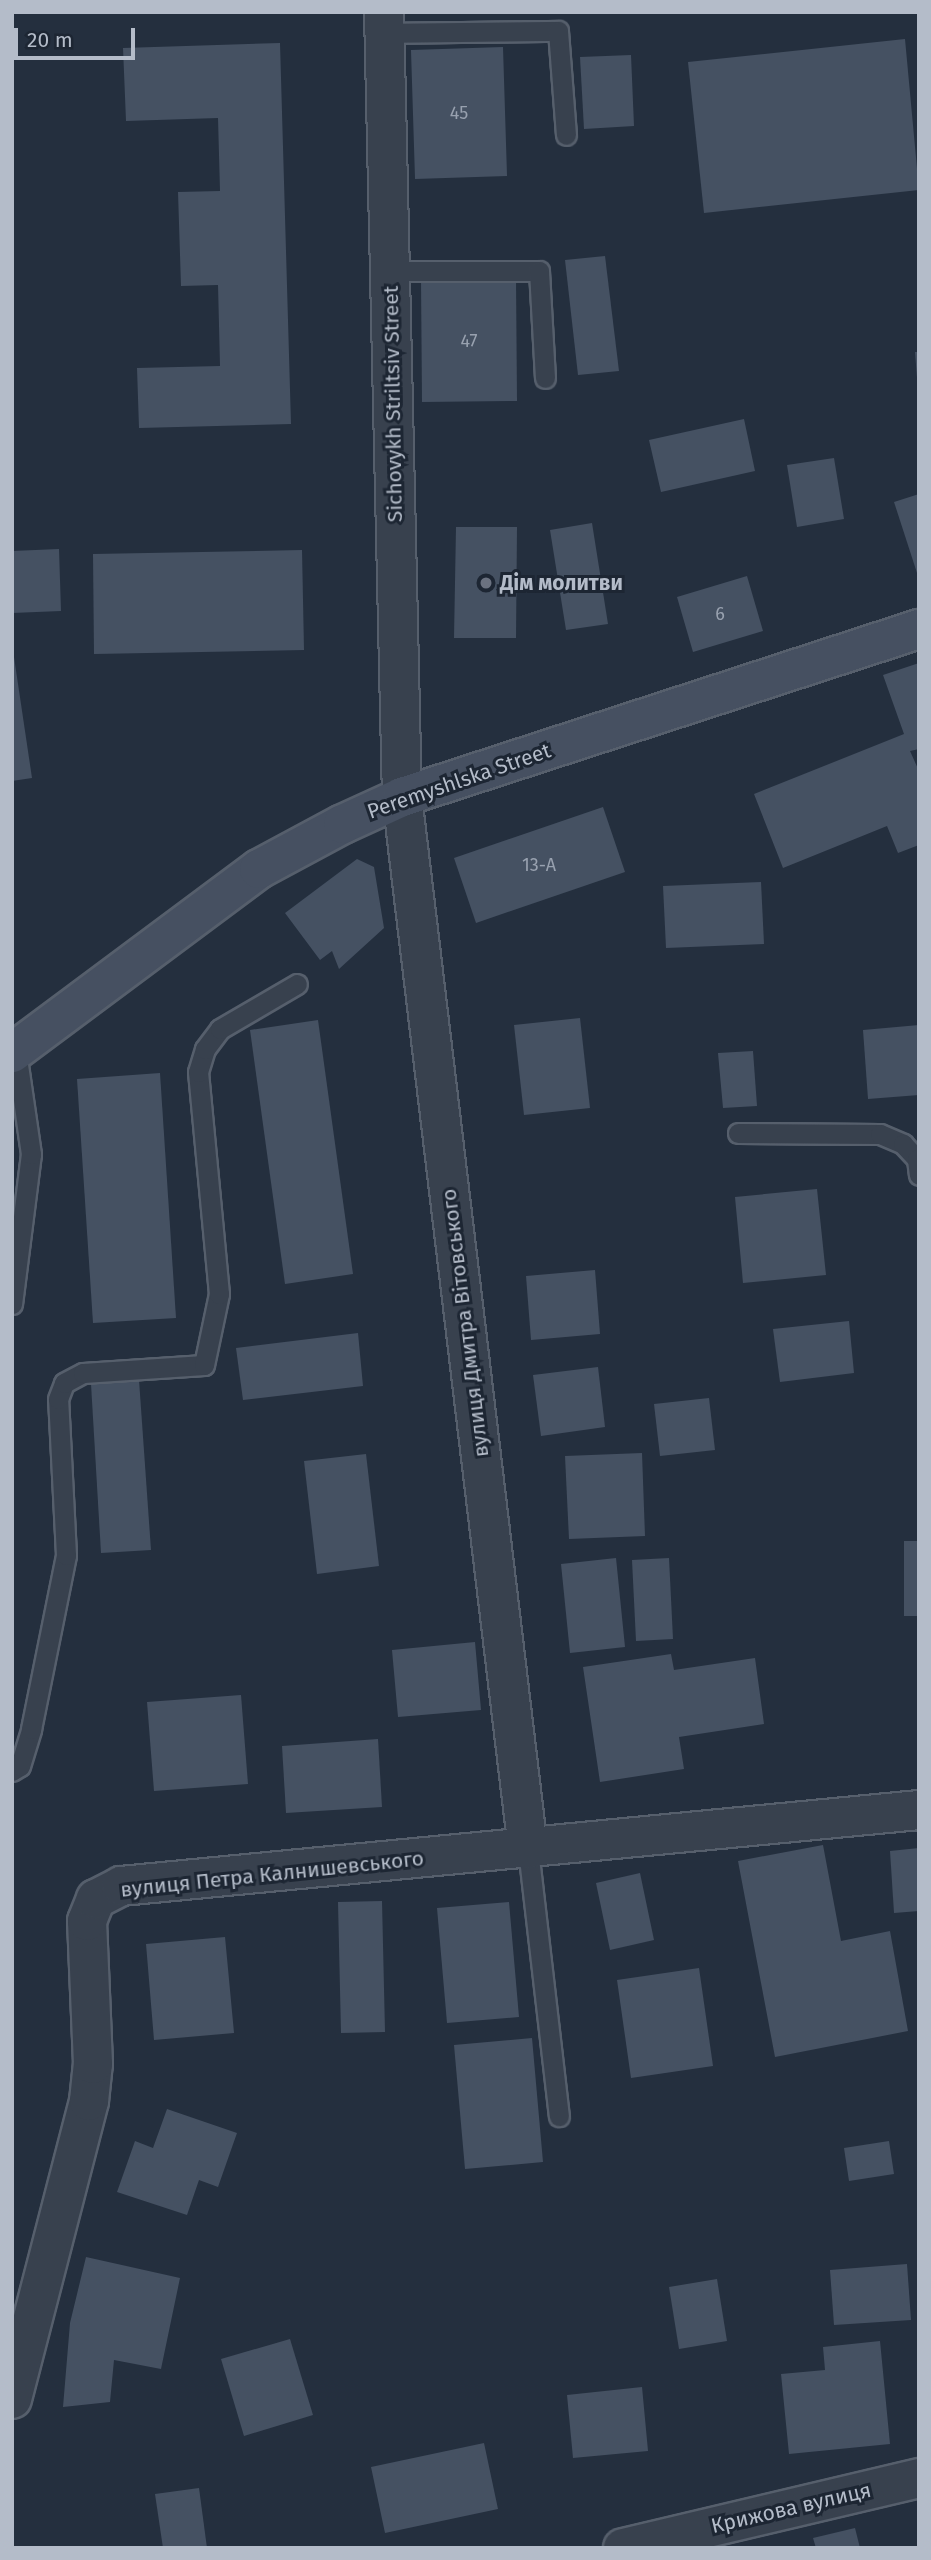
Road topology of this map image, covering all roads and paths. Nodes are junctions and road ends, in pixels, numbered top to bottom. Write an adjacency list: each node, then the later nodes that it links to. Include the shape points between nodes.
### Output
1 (385, 23): 2 (lane, via 558,31); 3 (street, Sichovykh Striltsiv Street)
2 (565, 135)
3 (390, 271): 4 (lane, via 539,271); 6 (street, Sichovykh Striltsiv Street)
4 (545, 378)
5 (919, 629): 6 (main road, Peremyshlska Street)
6 (401, 797): 8 (main road, Peremyshlska Street, via 259,869); 14 (street, вулиця Дмитра Вітовського)
7 (297, 984): 12 (lane, via 220,1029 205,1049 198,1072 219,1294 204,1366 83,1373 64,1383 58,1399 66,1555 31,1729 20,1766)
8 (14, 1052): 11 (lane, via 31,1154)
9 (738, 1133): 10 (lane, via 880,1135 902,1144 916,1159)
10 (919, 1175)
11 (12, 1304)
12 (12, 1771)
13 (919, 1810): 14 (street, вулиця Петра Калнишевського)
14 (528, 1849): 15 (lane); 16 (street, вулиця Петра Калнишевського, via 121,1886 96,1899 87,1921 93,2064 89,2101)
15 (559, 2116)
16 (12, 2399)
17 (919, 2478): 18 (street, Крижова вулиця)
18 (623, 2548)

